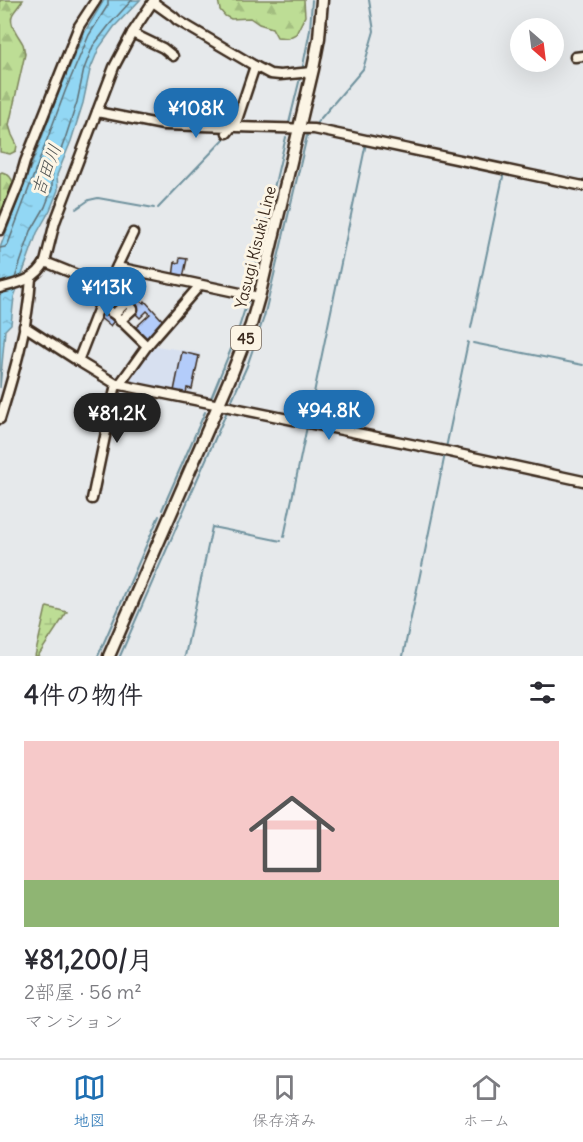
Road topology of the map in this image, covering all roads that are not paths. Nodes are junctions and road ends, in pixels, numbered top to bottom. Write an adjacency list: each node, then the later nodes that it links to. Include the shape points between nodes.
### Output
1 (96, 0): 12 (street, via 79,26)
2 (322, 0): 7 (main road, Yasugi Kisuki Line / 45)
3 (153, 1): 4 (street); 6 (street, via 177,20)
4 (132, 33): 5 (street); 8 (street)
5 (173, 56)
6 (255, 66): 7 (street, via 273,74); 10 (street, via 237,120)
7 (312, 72): 9 (main road, Yasugi Kisuki Line / 45)
8 (97, 112): 10 (street, via 163,125); 14 (street, via 55,222)
9 (299, 127): 10 (street); 11 (street); 20 (main road, Yasugi Kisuki Line / 45)
10 (230, 129)
11 (583, 186)
12 (0, 230)
13 (133, 233): 15 (street)
14 (45, 262): 16 (street); 18 (street)
15 (117, 267): 17 (street); 18 (street)
16 (29, 278): 19 (street); 22 (street)
17 (200, 285): 20 (street); 23 (street)
18 (107, 287): 21 (street)
19 (0, 288)
20 (259, 297): 26 (main road, Yasugi Kisuki Line / 45)
21 (100, 306): 23 (street); 24 (street)
22 (24, 326): 24 (street); 27 (street)
23 (147, 346): 25 (street)
24 (78, 361): 25 (street)
25 (118, 385): 26 (street); 29 (street)
26 (218, 405): 28 (street); 30 (main road, Yasugi Kisuki Line / 45)
27 (0, 419)
28 (583, 481)
29 (92, 499)
30 (109, 656)

